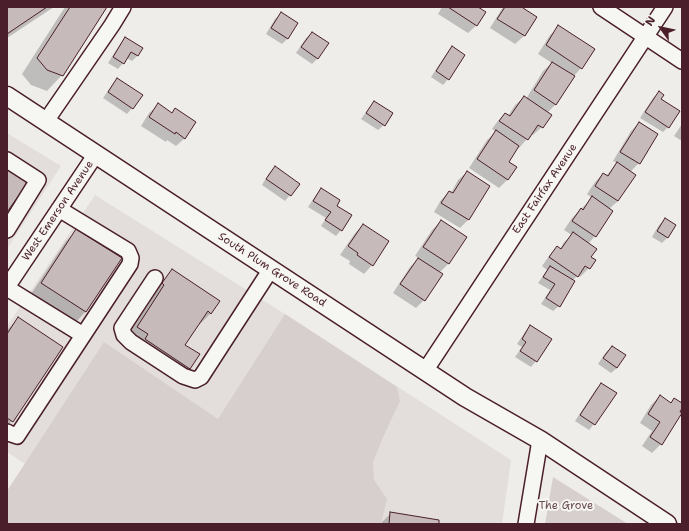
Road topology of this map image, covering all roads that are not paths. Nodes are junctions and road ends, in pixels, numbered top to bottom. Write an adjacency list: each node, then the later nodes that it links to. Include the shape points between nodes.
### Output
1 (123, 7): 7 (street)
2 (601, 7): 4 (street)
3 (665, 7): 4 (street, East Fairfax Avenue)
4 (645, 37): 5 (street); 17 (street, East Fairfax Avenue)
5 (682, 61)
6 (7, 96): 7 (main road, South Plum Grove Road)
7 (46, 121): 8 (main road, South Plum Grove Road)
8 (96, 154): 10 (street, West Emerson Avenue); 13 (main road, South Plum Grove Road)
9 (7, 160): 11 (street, via 38,180)
10 (59, 209): 12 (street, West Emerson Avenue); 16 (street, via 128,251 131,258 130,264)
11 (7, 230)
12 (12, 267): 15 (street, West Emerson Avenue)
13 (271, 269): 14 (street, via 201,377 195,380 183,376 130,342 124,335 122,328); 17 (main road, South Plum Grove Road)
14 (155, 278)
15 (7, 288): 16 (street)
16 (83, 335): 18 (street, via 17,436)
17 (425, 371): 19 (main road, South Plum Grove Road)
18 (7, 432)
19 (540, 440): 20 (street); 21 (main road, South Plum Grove Road)
20 (526, 524)
21 (667, 524)

